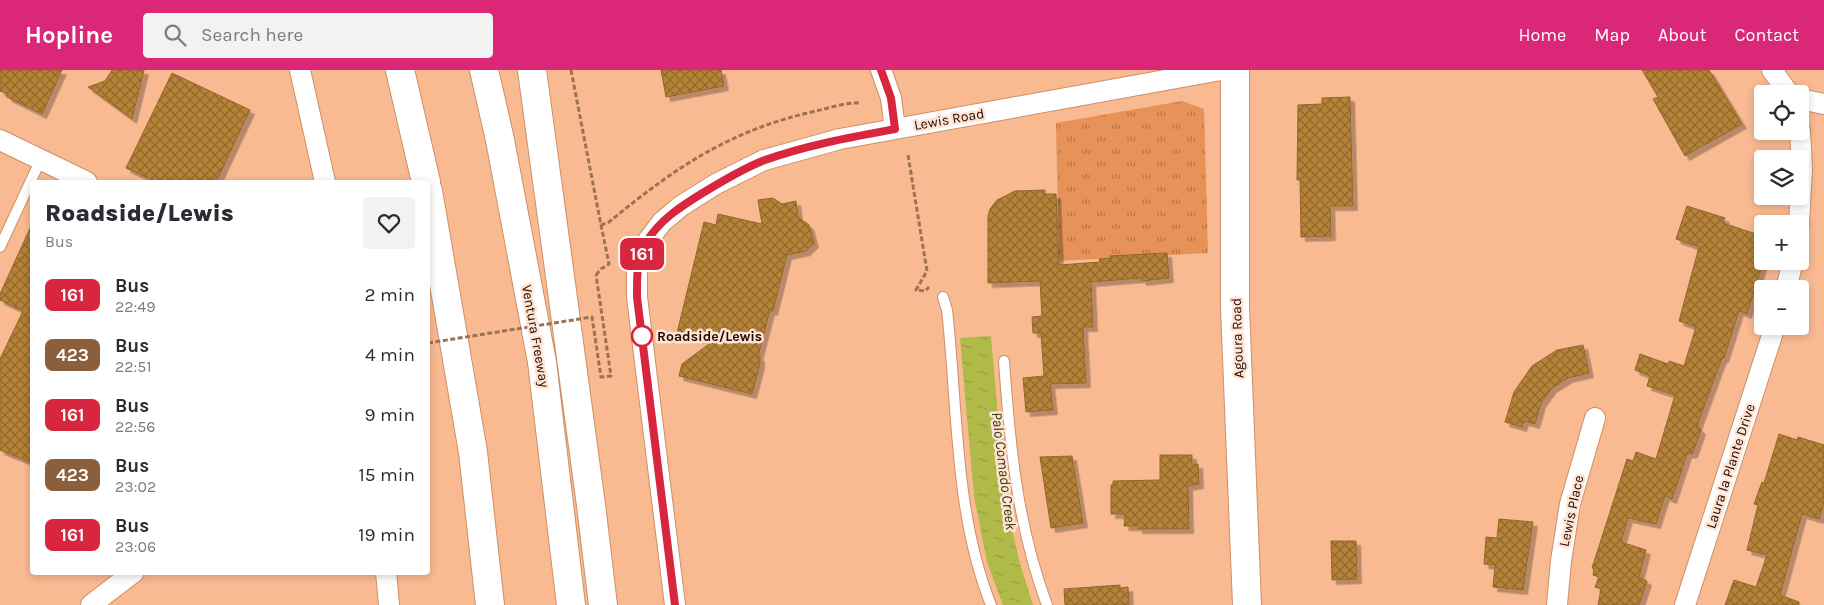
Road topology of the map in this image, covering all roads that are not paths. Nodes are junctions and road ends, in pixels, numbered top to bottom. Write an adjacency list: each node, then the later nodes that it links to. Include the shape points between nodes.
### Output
1 (300, 70): 18 (street)
2 (400, 70): 19 (main road)
3 (484, 70): 33 (main road, Ventura Freeway, via 542,362)
4 (532, 70): 34 (main road)
5 (881, 70): 12 (street, via 891,98)
6 (1221, 70): 12 (street, Lewis Road)
7 (1235, 70): 38 (main road, Agoura Road, via 1235,308)
8 (1772, 70): 9 (street)
9 (1783, 85)
10 (1809, 102): 11 (street)
11 (1824, 104)
12 (895, 129): 35 (street, Lewis Road, via 840,139 764,160 681,206 662,222 646,243 637,269 637,297)
13 (0, 140): 15 (street)
14 (1800, 140): 22 (street)
15 (41, 159): 16 (lane); 17 (street)
16 (31, 180)
17 (83, 180)
18 (325, 180)
19 (426, 180)
20 (30, 183): 23 (lane)
21 (430, 202): 32 (main road, via 474,452)
22 (1799, 215)
23 (0, 247)
24 (943, 296): 36 (lane, via 947,310 963,489 971,538)
25 (1772, 335): 40 (street, Laura la Plante Drive)
26 (1004, 361): 37 (lane, via 1017,501 1028,550)
27 (1595, 418): 39 (street, Lewis Place, via 1570,504)
28 (130, 575): 30 (street)
29 (386, 575): 31 (street)
30 (91, 605)
31 (389, 605)
32 (490, 605)
33 (571, 605)
34 (602, 605)
35 (675, 605)
36 (992, 605)
37 (1047, 605)
38 (1247, 605)
39 (1557, 605)
40 (1686, 605)

